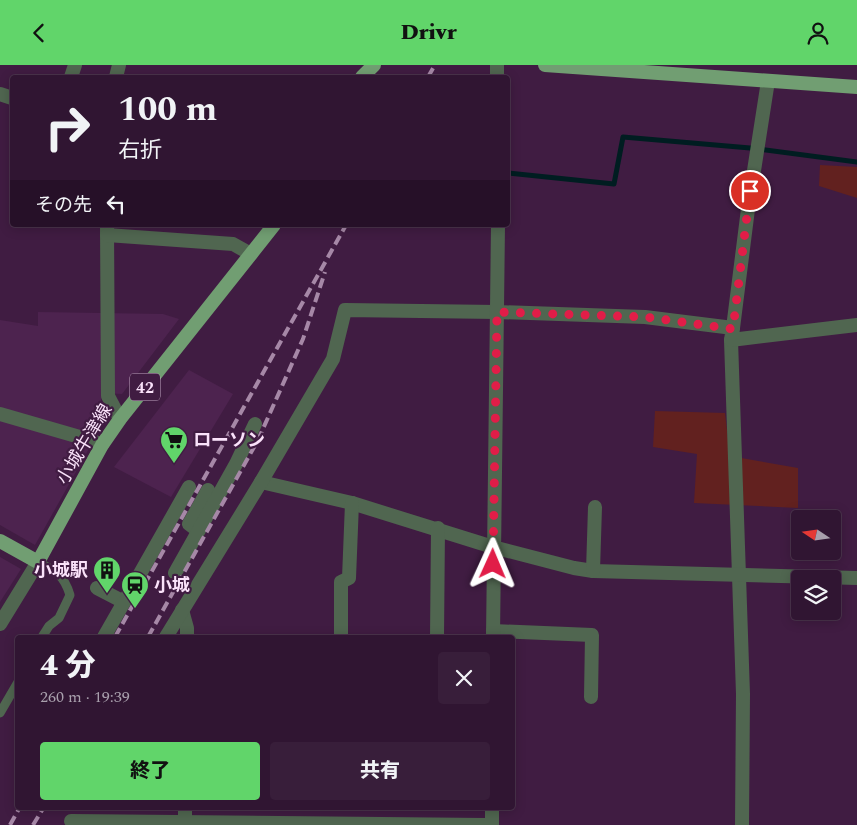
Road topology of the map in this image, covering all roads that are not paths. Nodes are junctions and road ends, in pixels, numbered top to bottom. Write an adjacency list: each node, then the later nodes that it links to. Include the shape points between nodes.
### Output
1 (545, 65): 2 (main road)
2 (768, 81): 3 (main road); 10 (street)
3 (857, 87)
4 (272, 227): 7 (main road, 小城牛津線 / 42)
5 (498, 227): 8 (street)
6 (107, 230): 7 (street, via 233,243); 12 (street, via 108,397)
7 (251, 254): 12 (main road, 小城牛津線 / 42)
8 (497, 312): 10 (street, via 645,317); 15 (street, via 345,311 333,359); 21 (street)
9 (857, 325): 10 (street)
10 (732, 334): 25 (street)
11 (0, 414): 14 (street)
12 (120, 419): 14 (main road, 小城牛津線 / 42)
13 (255, 424): 16 (street, via 236,464)
14 (102, 445): 22 (main road, 小城牛津線 / 42)
15 (261, 482): 17 (street); 29 (street)
16 (213, 494): 24 (street); 28 (street, via 190,483 160,530)
17 (352, 503): 19 (street); 36 (street, via 349,578 341,582)
18 (595, 507): 23 (street)
19 (438, 529): 21 (street); 37 (street)
20 (0, 541): 22 (main road)
21 (493, 547): 23 (street); 31 (street)
22 (38, 562): 30 (street); 32 (lane, via 66,581 70,595 59,618 49,625)
23 (593, 571): 25 (street)
24 (175, 573)
25 (740, 575): 26 (street); 49 (street)
26 (857, 577)
27 (97, 588): 28 (street)
28 (122, 601): 33 (street)
29 (182, 609): 34 (street); 35 (street)
30 (0, 624)
31 (493, 634): 39 (street, via 592,635)
32 (43, 635)
33 (105, 635)
34 (167, 635)
35 (187, 635)
36 (341, 635)
37 (438, 635)
38 (15, 687): 40 (lane)
39 (591, 697)
40 (0, 713)
41 (76, 810): 44 (street)
42 (185, 810): 46 (street)
43 (492, 810): 48 (street)
44 (70, 823): 45 (street)
45 (129, 823): 46 (street)
46 (185, 824): 47 (street)
47 (486, 825)
48 (492, 825)
49 (742, 825)

